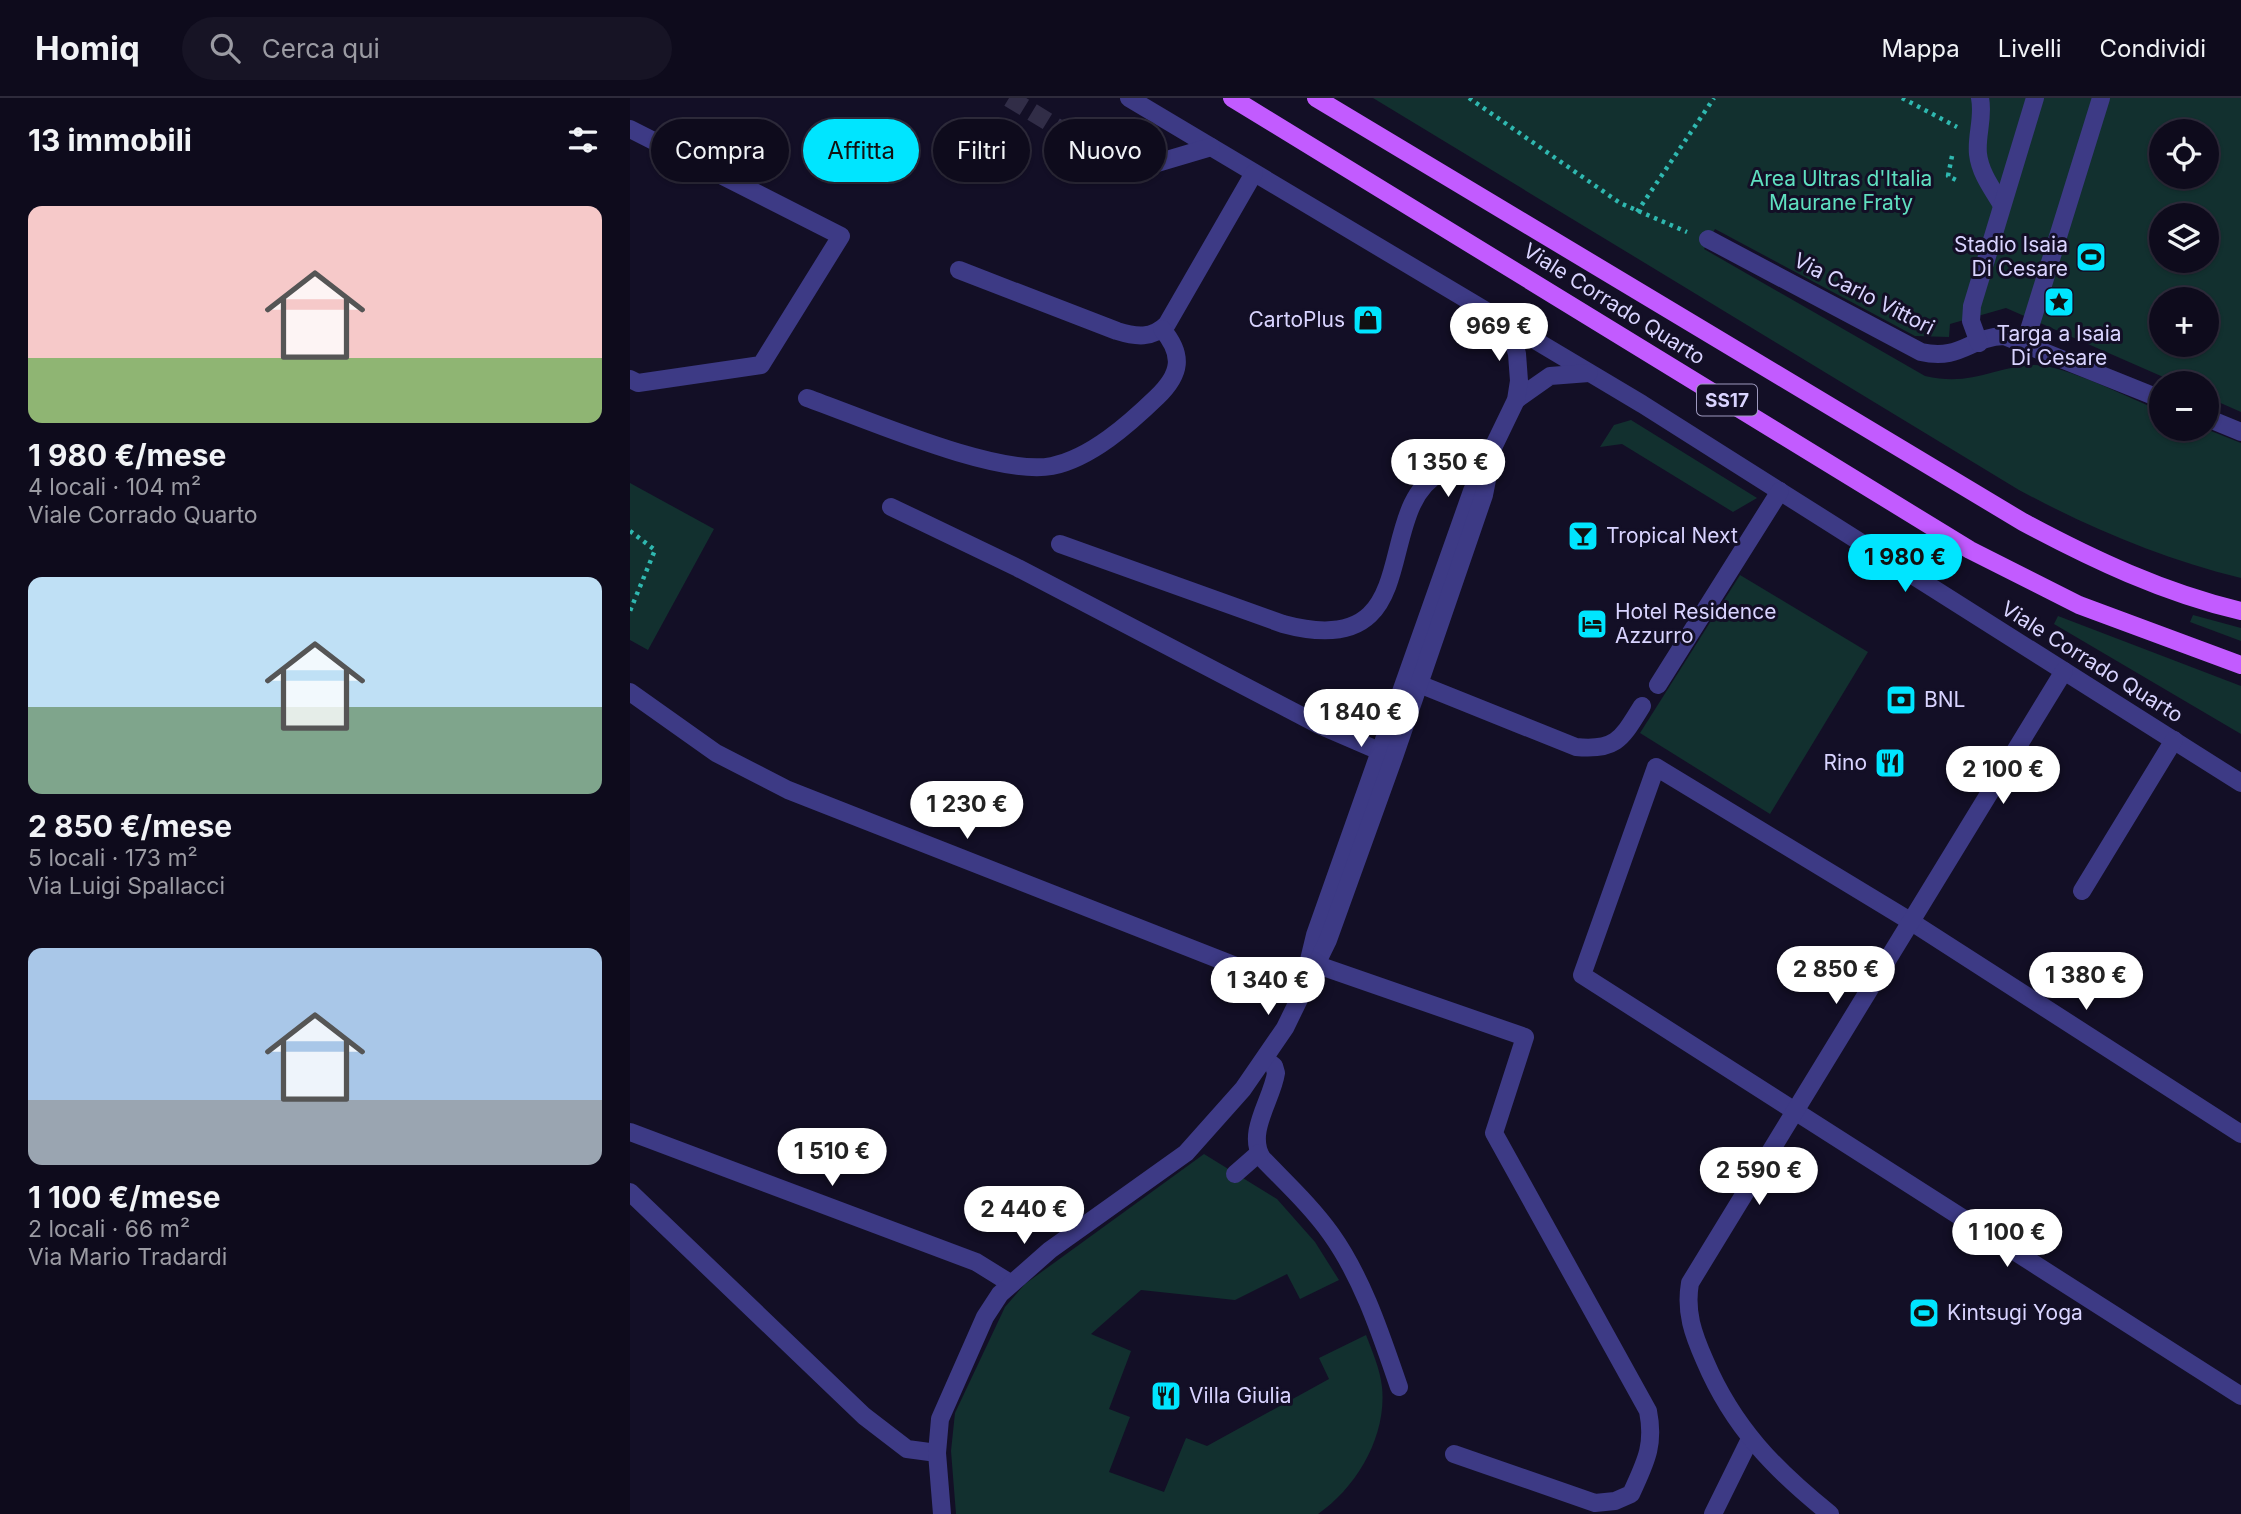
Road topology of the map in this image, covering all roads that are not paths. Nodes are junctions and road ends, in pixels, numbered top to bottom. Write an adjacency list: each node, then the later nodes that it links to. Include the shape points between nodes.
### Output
1 (1129, 98): 8 (street, Viale Corrado Quarto)
2 (1233, 98): 30 (main road, Viale Corrado Quarto / SS17, via 1970,550 2078,605)
3 (1316, 98): 29 (main road, Viale Corrado Quarto / SS17, via 2023,522 2122,570)
4 (1980, 98): 11 (street, via 1978,155)
5 (2035, 98): 11 (street)
6 (2101, 98): 17 (street)
7 (630, 129): 19 (street, via 841,236 761,365 638,383)
8 (1211, 147): 9 (street); 10 (street, Viale Corrado Quarto)
9 (1166, 160)
10 (1254, 173): 14 (street, Viale Corrado Quarto); 15 (street)
11 (2002, 205): 16 (street, via 1972,306 1971,321)
12 (1708, 239): 16 (street, Via Carlo Vittori, via 1921,352 1947,356)
13 (959, 270): 15 (street, via 1117,331 1139,336)
14 (1499, 320): 18 (street, Viale Corrado Quarto); 22 (street, via 1512,336 1517,354)
15 (1162, 329): 21 (street, via 1177,354 1174,380 1092,449 1049,467 997,464)
16 (1979, 343): 17 (street, Via Carlo Vittori, via 2004,336)
17 (2025, 343): 20 (street, Via Carlo Vittori)
18 (1588, 373): 22 (street, via 1543,379); 26 (street, Viale Corrado Quarto)
19 (630, 379)
20 (2149, 394)
21 (807, 398)
22 (1516, 400): 25 (street)
23 (2219, 423): 24 (street)
24 (2241, 432)
25 (1486, 470): 28 (street, via 1451,468 1420,489 1382,599 1360,620 1334,629 1283,624); 32 (street, via 1472,491)
26 (1780, 491): 31 (street, Viale Corrado Quarto); 33 (street)
27 (891, 507): 37 (street, via 1319,725)
28 (1060, 544)
29 (2241, 611)
30 (2241, 665)
31 (2064, 671): 36 (street, Viale Corrado Quarto); 40 (street)
32 (1412, 682): 35 (street, via 1576,747 1595,749 1622,738); 37 (street)
33 (1658, 685)
34 (630, 692): 42 (street, via 716,753 788,790)
35 (1643, 706)
36 (2174, 740): 38 (street, Viale Corrado Quarto); 39 (street)
37 (1387, 755): 41 (street, via 1315,935)
38 (2241, 783)
39 (2082, 891)
40 (1910, 921): 44 (street); 44 (street, via 1656,766 1582,975); 46 (street)
41 (1312, 963): 42 (street); 55 (street, via 1525,1037 1494,1133 1648,1411 1652,1429 1650,1451 1631,1494 1615,1501 1595,1503)
42 (1301, 992): 43 (street)
43 (1265, 1059): 47 (street, via 1276,1073 1257,1136); 50 (street, via 1186,1153)
44 (1795, 1110): 52 (street); 53 (street, via 1690,1283 1688,1312 1694,1335 1717,1390)
45 (630, 1132): 50 (street, via 976,1262)
46 (2241, 1134)
47 (1259, 1153): 48 (street); 51 (street, via 1319,1218 1345,1255)
48 (1235, 1174)
49 (630, 1192): 54 (street, via 864,1416 907,1448)
50 (1010, 1283): 54 (street, via 985,1317 948,1397 938,1429)
51 (1399, 1387)
52 (2241, 1396)
53 (1750, 1439): 57 (street); 58 (street)
54 (937, 1453): 56 (street)
55 (1454, 1454)
56 (942, 1514)
57 (1713, 1514)
58 (1830, 1514)

